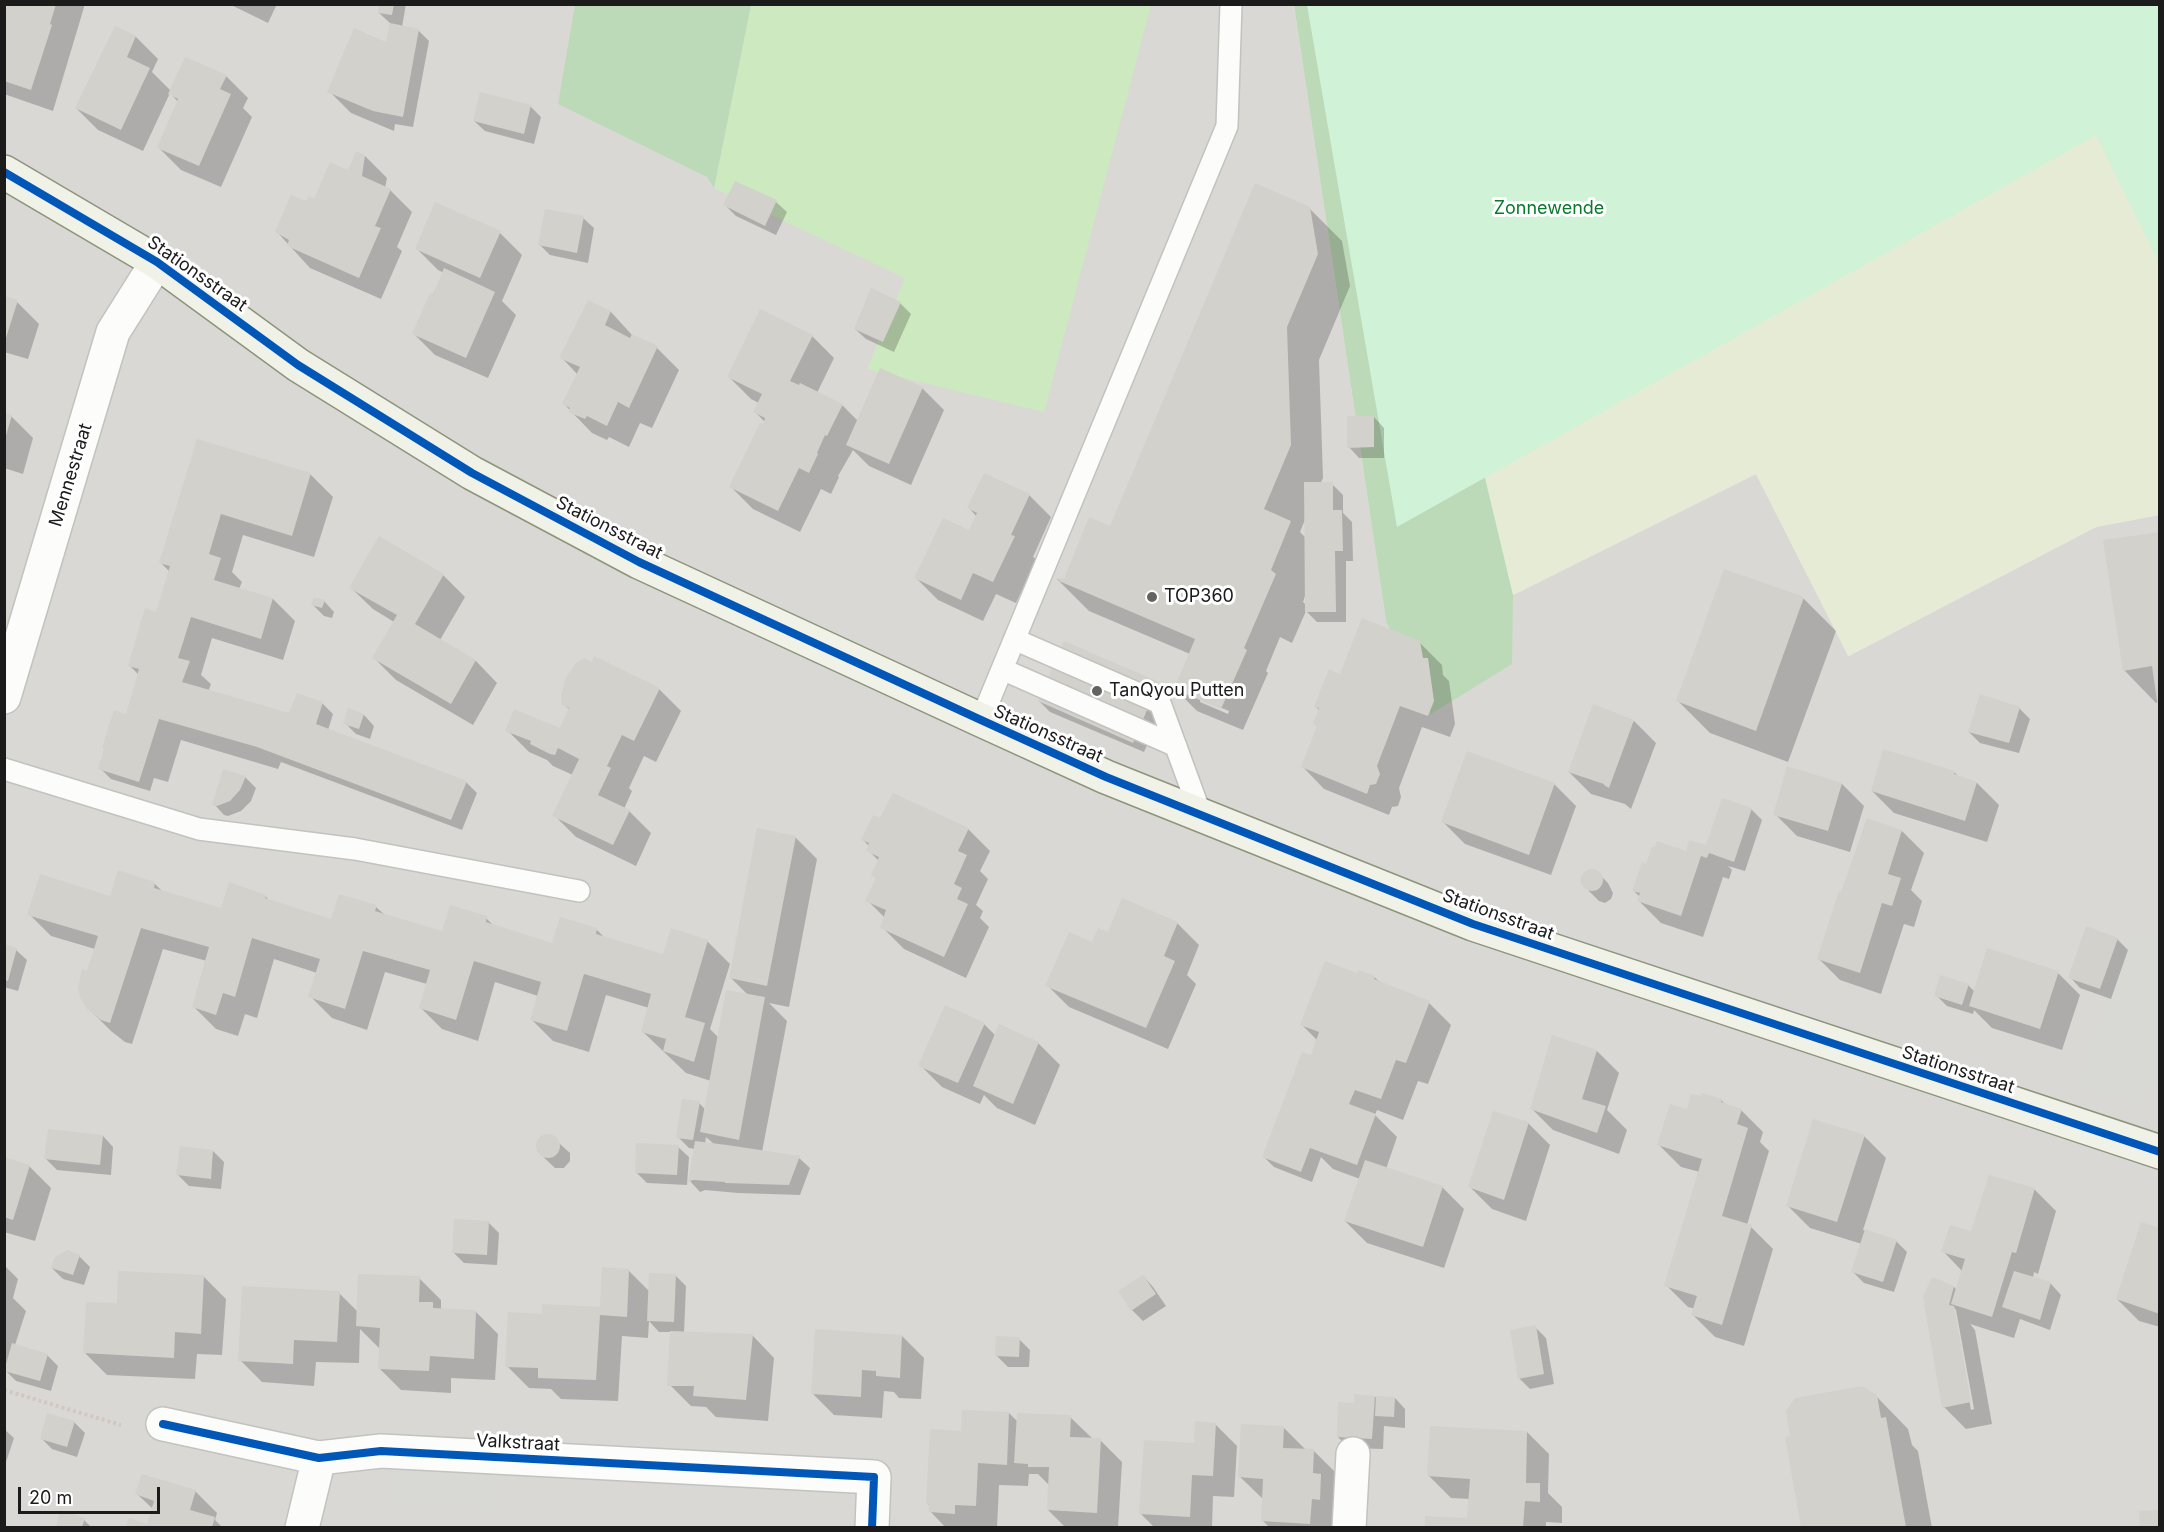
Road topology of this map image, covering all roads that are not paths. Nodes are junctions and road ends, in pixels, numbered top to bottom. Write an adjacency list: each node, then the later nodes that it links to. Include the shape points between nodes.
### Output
1 (1231, 4): 4 (lane, via 1227,126)
2 (4, 172): 3 (street, Stationsstraat)
3 (157, 262): 6 (street, Mennestraat, via 113,332); 7 (street, Stationsstraat, via 298,365 472,473 639,562)
4 (1016, 640): 5 (lane); 8 (lane, via 1160,703)
5 (1004, 670): 7 (lane); 8 (lane)
6 (4, 697)
7 (981, 720): 10 (street, Stationsstraat)
8 (1176, 746): 10 (lane)
9 (4, 769): 11 (lane, via 199,829 355,849)
10 (1201, 815): 12 (street, Stationsstraat, via 1473,924)
11 (579, 891)
12 (2160, 1152)
13 (163, 1424): 15 (street, Valkstraat)
14 (1353, 1454): 18 (street)
15 (319, 1458): 16 (street); 17 (street, Valkstraat, via 381,1451 874,1477)
16 (302, 1527)
17 (872, 1527)
18 (1349, 1527)

